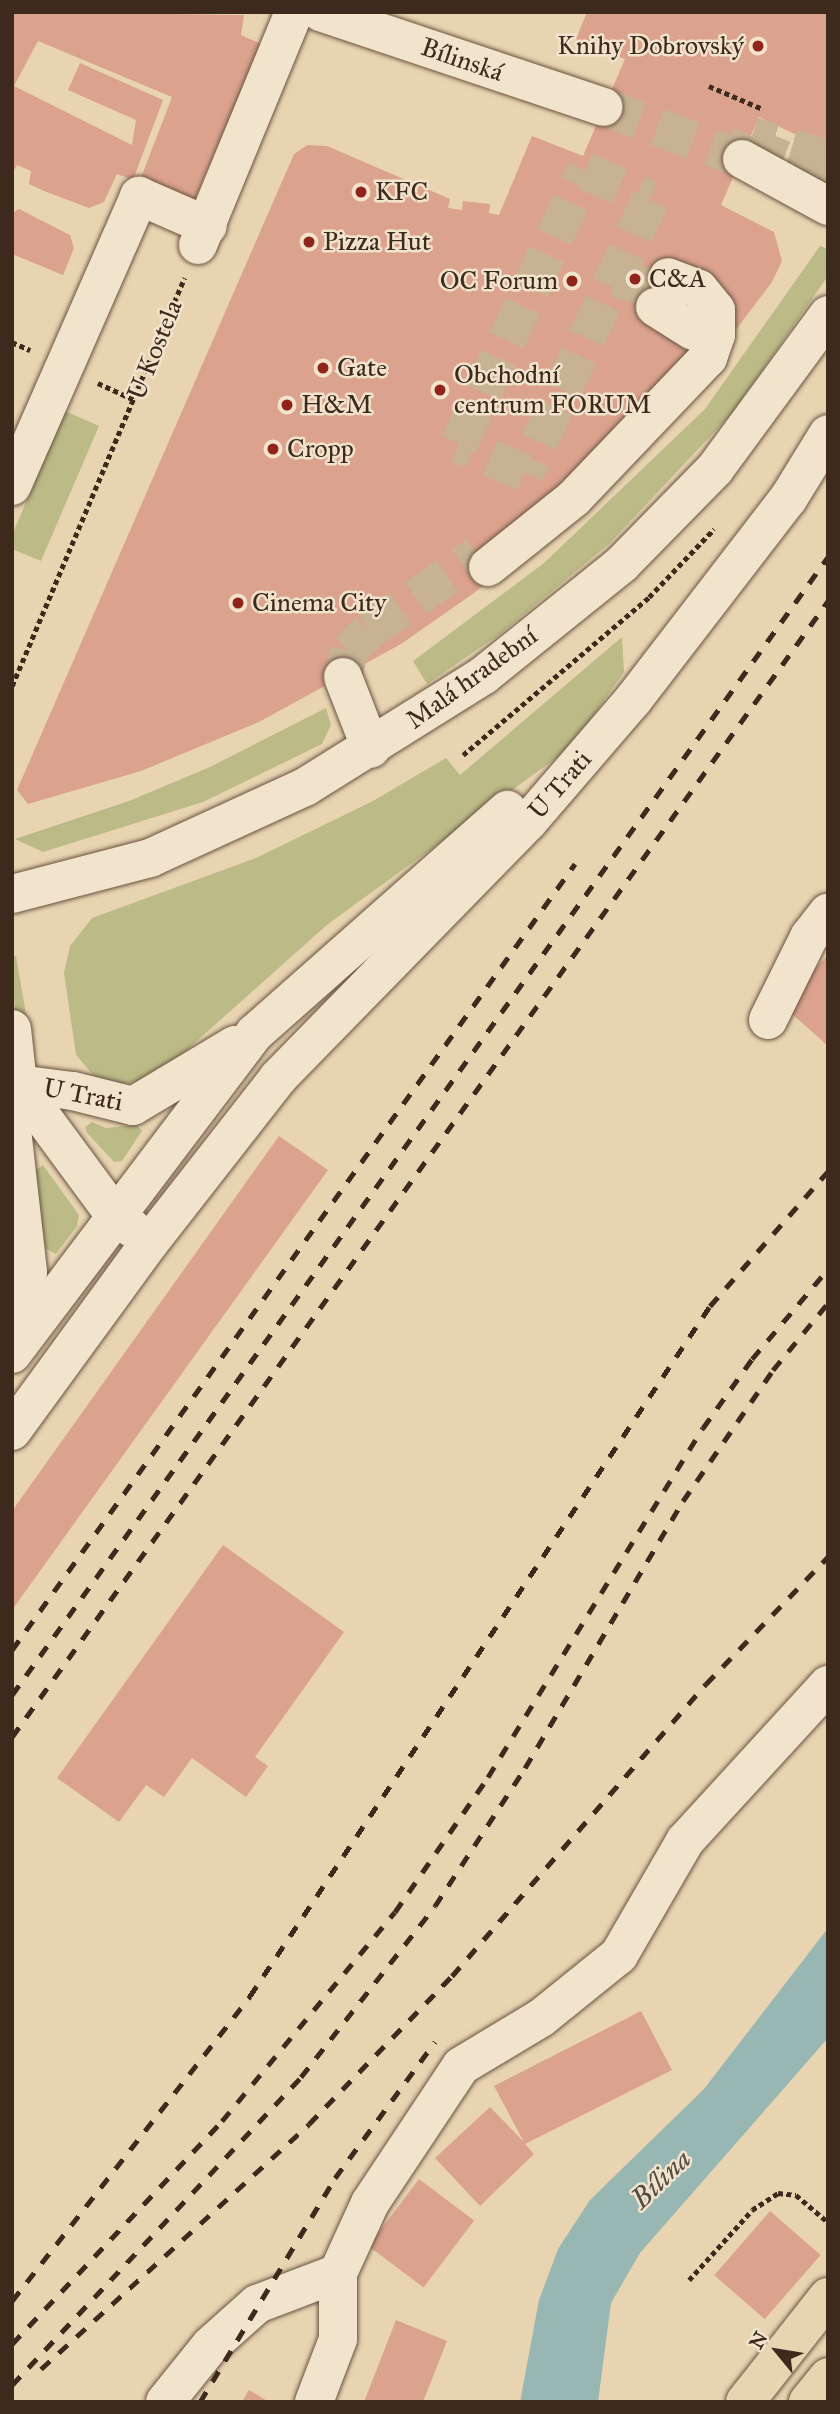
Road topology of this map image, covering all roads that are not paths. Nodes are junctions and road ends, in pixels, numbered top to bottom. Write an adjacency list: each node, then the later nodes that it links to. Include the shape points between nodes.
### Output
1 (294, 12): 9 (street, via 203,236 139,196)
2 (320, 12): 3 (street, Bílinská)
3 (604, 107)
4 (742, 159): 5 (street)
5 (828, 205)
6 (828, 315): 14 (street, Malá hradební, via 715,469 622,564 484,675)
7 (828, 434): 10 (street)
8 (828, 458): 10 (street)
9 (12, 486)
10 (788, 499): 13 (street)
11 (483, 561): 11 (street, via 574,498 708,358 716,335 716,310 672,285 693,331 688,352 650,399)
12 (343, 677): 14 (street)
13 (633, 700): 19 (street, U Trati); 23 (street, U Trati, via 528,821 278,1078)
14 (371, 749): 15 (street, Malá hradební, via 305,787 150,858)
15 (12, 894)
16 (828, 913): 17 (street, via 808,937)
17 (768, 1020)
18 (12, 1029): 20 (street, U Trati)
19 (255, 1033): 20 (street, U Trati, via 133,1106 73,1091); 22 (street, U Trati)
20 (15, 1089): 22 (street, U Trati)
21 (12, 1129): 24 (street, U Trati, via 28,1272)
22 (114, 1214): 23 (street, U Trati); 25 (street, U Trati)
23 (150, 1242): 26 (street, U Trati)
24 (12, 1329)
25 (12, 1354)
26 (12, 1432)
27 (828, 1685): 28 (street, via 685,1841 619,1955 541,2018 461,2066 370,2203)
28 (338, 2273): 31 (street, via 257,2304 210,2346); 32 (street, via 338,2339)
29 (828, 2297): 33 (main road)
30 (828, 2377): 34 (main road)
31 (165, 2402)
32 (314, 2402)
33 (745, 2402)
34 (808, 2402)

